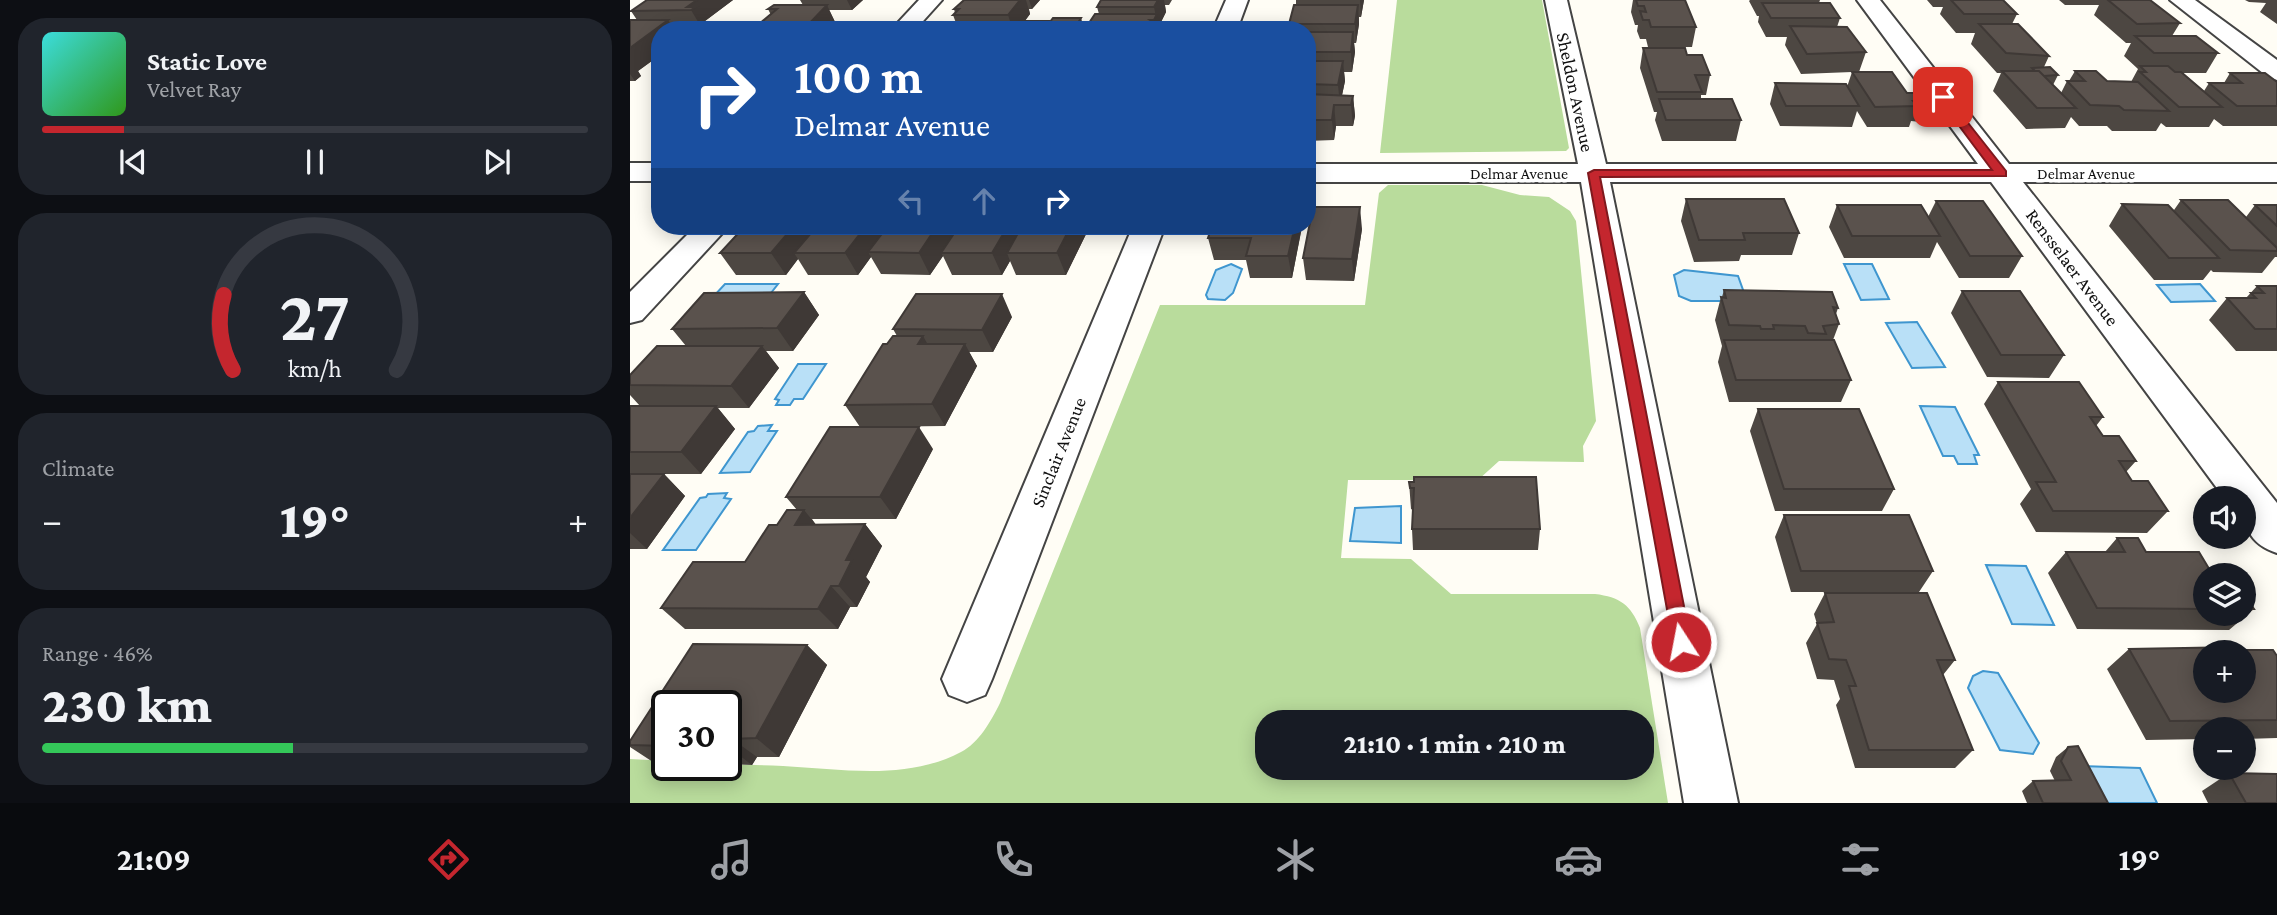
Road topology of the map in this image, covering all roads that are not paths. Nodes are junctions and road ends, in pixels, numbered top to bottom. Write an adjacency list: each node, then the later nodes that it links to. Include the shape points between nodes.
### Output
1 (931, 0): 6 (street)
2 (1237, 0): 7 (street)
3 (1556, 0): 12 (street, Sheldon Avenue)
4 (1868, 0): 13 (street, Rensselaer Avenue)
5 (2182, 0): 8 (street)
6 (911, 21)
7 (1229, 21)
8 (2277, 72)
9 (630, 172): 10 (street)
10 (651, 172)
11 (1316, 173): 12 (street, Delmar Avenue)
12 (1594, 173): 13 (street, Delmar Avenue); 20 (street, Sheldon Avenue)
13 (2001, 173): 14 (street, Delmar Avenue); 18 (street, Rensselaer Avenue)
14 (2277, 173)
15 (704, 235): 17 (street)
16 (1145, 235): 19 (street, Sinclair Avenue)
17 (630, 312)
18 (2277, 535)
19 (967, 679)
20 (1711, 803)

